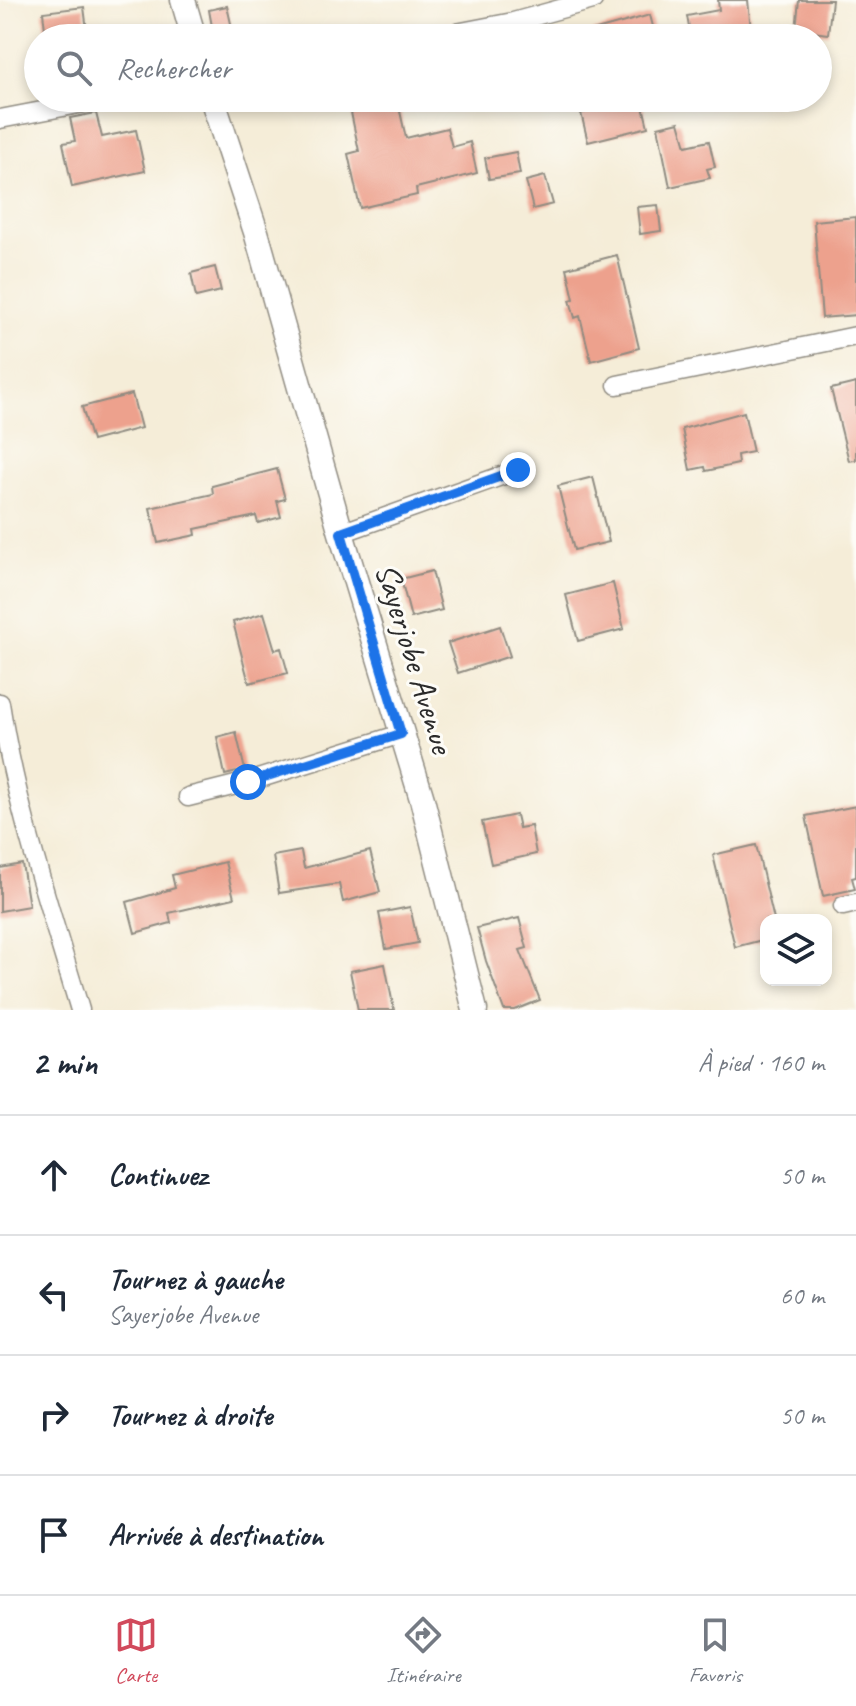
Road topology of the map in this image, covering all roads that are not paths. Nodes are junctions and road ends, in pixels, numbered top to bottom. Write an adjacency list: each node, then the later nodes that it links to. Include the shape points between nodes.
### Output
1 (183, 0): 3 (street)
2 (593, 0): 4 (street)
3 (190, 24)
4 (503, 24)
5 (37, 112): 7 (street)
6 (217, 112): 11 (street, Sayerjobe Avenue)
7 (0, 119)
8 (856, 336): 9 (street)
9 (617, 385)
10 (518, 470): 11 (street)
11 (341, 533): 13 (street, Sayerjobe Avenue)
12 (0, 703): 14 (street)
13 (401, 734): 15 (street); 17 (street, Sayerjobe Avenue, via 426,811)
14 (3, 739): 16 (street)
15 (188, 797)
16 (80, 1010)
17 (475, 1010)

